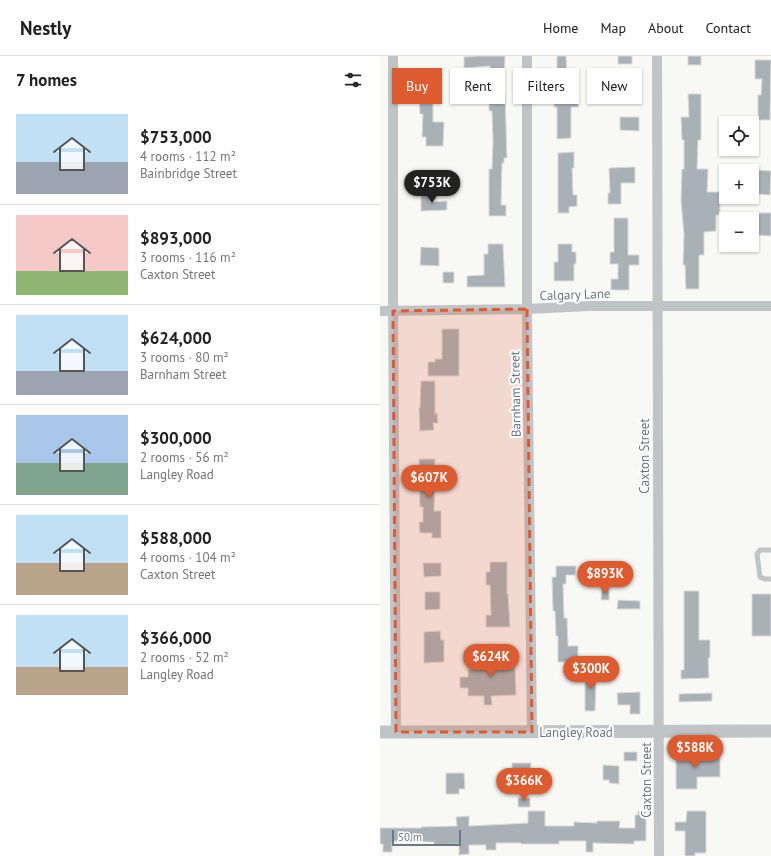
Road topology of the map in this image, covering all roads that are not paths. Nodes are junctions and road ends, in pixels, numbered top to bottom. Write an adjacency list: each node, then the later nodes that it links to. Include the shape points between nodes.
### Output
1 (393, 56): 8 (street)
2 (527, 56): 6 (street, Barnham Street)
3 (657, 56): 4 (street, Caxton Street)
4 (657, 306): 5 (street, Calgary Lane); 6 (street, Calgary Lane); 15 (street, Caxton Street)
5 (771, 306)
6 (528, 309): 8 (street, Calgary Lane); 14 (street, Barnham Street)
7 (380, 311): 8 (street, Calgary Lane)
8 (393, 311): 13 (street)
9 (771, 550): 10 (lane, via 760,550 757,554 760,577)
10 (771, 579)
11 (771, 731): 15 (street, Langley Road)
12 (380, 732): 13 (street, Langley Road)
13 (396, 732): 14 (street, Langley Road)
14 (532, 732): 15 (street, Langley Road)
15 (658, 732): 16 (street, Caxton Street)
16 (659, 856)

